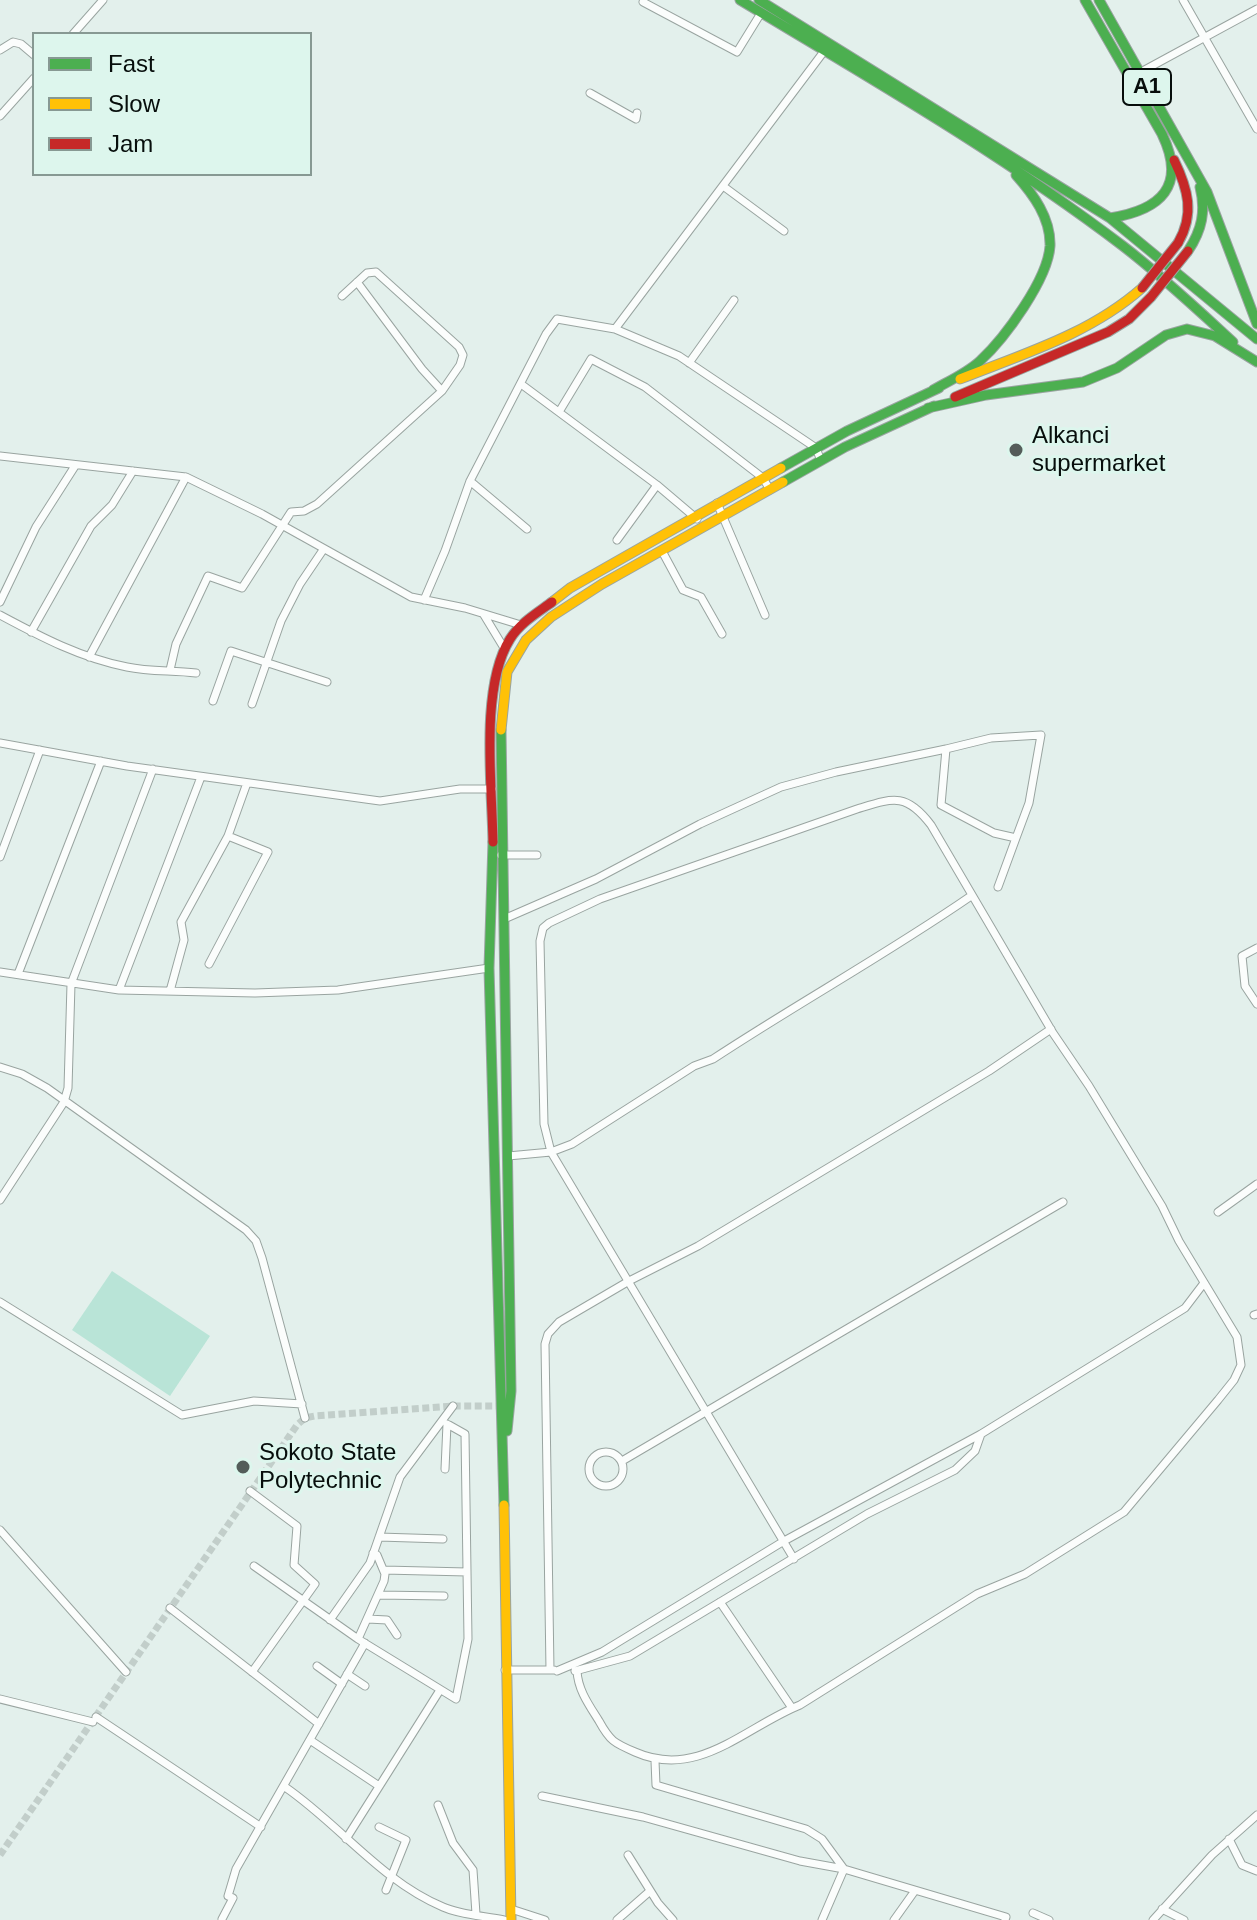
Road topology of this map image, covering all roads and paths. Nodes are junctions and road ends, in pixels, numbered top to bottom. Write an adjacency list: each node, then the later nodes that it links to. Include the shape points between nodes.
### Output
1 (103, 0): 10 (street)
2 (740, 0): 9 (main road)
3 (759, 0): 25 (main road)
4 (1085, 0): 21 (main road, A1)
5 (1099, 0): 15 (main road, A1)
6 (1183, 0): 11 (street)
7 (643, 2): 9 (street, via 737,52)
8 (1257, 9): 11 (street)
9 (761, 13): 13 (main road)
10 (75, 32)
11 (1205, 38): 15 (street); 20 (street)
12 (0, 50): 14 (street, via 13,42)
13 (825, 50): 22 (main road); 24 (street)
14 (32, 53)
15 (1139, 73): 23 (main road, A1)
16 (32, 80): 19 (street)
17 (590, 93): 18 (street, via 636,119)
18 (637, 113)
19 (0, 116)
20 (1257, 128)
21 (1168, 150): 25 (main road, via 1171,177 1165,194 1149,209); 36 (main road, bridge, via 1190,199 1190,220 1142,288 1097,322)
22 (993, 155): 33 (main road, via 1121,244); 36 (main road, via 1038,201 1049,234 1047,262 990,351)
23 (1196, 173): 30 (main road, A1); 38 (main road, bridge, via 1204,216 1196,240 1129,319)
24 (723, 186): 26 (street); 31 (street)
25 (1110, 218): 32 (main road)
26 (784, 231)
27 (357, 282): 28 (street); 37 (street); 37 (street, via 376,272 459,347 463,360)
28 (342, 296)
29 (734, 300): 34 (street)
30 (1257, 324)
31 (615, 329): 34 (street); 35 (street, via 557,319)
32 (1257, 339)
33 (1257, 361): 38 (main road, via 1212,334 1187,329 1165,335 1089,380)
34 (689, 363): 40 (street)
35 (521, 384): 39 (street); 47 (street)
36 (933, 390): 40 (main road)
37 (442, 391): 53 (street, via 317,504 291,512)
38 (928, 408): 42 (main road)
39 (559, 412): 46 (street, via 591,359 645,387); 48 (street)
40 (816, 448): 42 (street); 46 (main road)
41 (0, 456): 43 (street)
42 (821, 461): 49 (main road)
43 (75, 466): 44 (street); 60 (street, via 36,527)
44 (133, 471): 45 (street); 65 (street, via 91,526)
45 (186, 477): 53 (street); 68 (street)
46 (763, 478): 49 (street); 50 (main road)
47 (470, 481): 54 (street); 59 (street)
48 (657, 485): 51 (street); 56 (street)
49 (770, 490): 52 (main road)
50 (717, 503): 51 (main road); 52 (street)
51 (695, 515): 55 (street); 64 (main road, via 570,588)
52 (723, 517): 55 (main road); 63 (street)
53 (280, 526): 57 (street); 70 (street, via 242,588 208,576 176,644)
54 (527, 529)
55 (701, 529): 58 (main road)
56 (617, 540)
57 (323, 550): 59 (street); 69 (street, via 281,621)
58 (662, 551): 66 (street, via 683,590 701,597); 85 (main road, via 551,617 511,661 501,714)
59 (424, 600): 62 (street)
60 (0, 602)
61 (0, 615): 65 (street)
62 (484, 615): 64 (street); 67 (street)
63 (765, 615)
64 (521, 625): 67 (main road)
65 (31, 632): 68 (street)
66 (722, 634)
67 (504, 648): 82 (main road, via 491,692)
68 (89, 657): 70 (street, via 130,668)
69 (267, 664): 72 (street); 73 (street, via 231,651); 74 (street)
70 (170, 670): 71 (street)
71 (196, 673)
72 (327, 682)
73 (213, 701)
74 (252, 704)
75 (0, 743): 77 (street)
76 (946, 749): 84 (street, via 941,805 994,833); 84 (street, via 991,738 1041,735 1029,803); 90 (street, via 781,787)
77 (40, 750): 78 (street); 87 (street)
78 (101, 761): 79 (street); 95 (street)
79 (153, 769): 80 (street); 96 (street)
80 (201, 777): 81 (street); 97 (street)
81 (247, 783): 82 (street, via 380,801); 83 (street)
82 (492, 789): 93 (main road)
83 (228, 836): 92 (street, via 268,852); 98 (street, via 181,922 184,940)
84 (1016, 838): 88 (street)
85 (501, 855): 86 (street); 90 (main road)
86 (537, 855)
87 (0, 857)
88 (998, 887)
89 (971, 896): 100 (street); 103 (street, via 713,1059); 103 (street, via 920,810 903,800 886,800 558,918 543,928 538,954 544,1124)
90 (504, 919): 104 (main road)
91 (1257, 948): 99 (street, via 1242,956 1245,986)
92 (209, 964)
93 (489, 968): 98 (street, via 338,990); 119 (main road)
94 (0, 972): 95 (street)
95 (18, 974): 96 (street)
96 (71, 984): 97 (street); 102 (street)
97 (119, 990): 98 (street)
98 (170, 991)
99 (1257, 1004)
100 (1051, 1029): 109 (street, via 720,1232); 110 (street)
101 (0, 1067): 102 (street, via 22,1074)
102 (64, 1102): 106 (street); 112 (street, via 256,1241)
103 (551, 1152): 104 (street); 109 (street)
104 (508, 1156): 119 (main road, via 511,1391)
105 (1257, 1184): 108 (street)
106 (0, 1200)
107 (1063, 1202): 114 (street)
108 (1218, 1212)
109 (629, 1281): 114 (street); 142 (street, via 559,1322 546,1338)
110 (1204, 1283): 117 (street, via 1185,1308); 151 (street, via 1237,1337 1241,1365 1124,1512 1025,1574 977,1594)
111 (0, 1302): 112 (street, via 182,1415 254,1401)
112 (302, 1404): 115 (street)
113 (453, 1406): 116 (street)
114 (705, 1411): 118 (street); 125 (street)
115 (305, 1418)
116 (446, 1422): 120 (street); 123 (street, via 400,1477); 130 (street, via 465,1434)
117 (981, 1434): 125 (street); 127 (street, via 975,1451 955,1470 867,1514)
118 (622, 1461): 118 (street, via 601,1452 591,1461 590,1474 599,1484 612,1485 622,1476)
119 (503, 1466): 141 (main road)
120 (445, 1469)
121 (250, 1491): 133 (street, via 297,1526 294,1565 315,1584)
122 (0, 1530): 144 (street)
123 (379, 1537): 124 (street); 126 (street)
124 (443, 1539)
125 (784, 1541): 127 (street); 142 (street, via 602,1652)
126 (373, 1553): 129 (street); 137 (street)
127 (794, 1559): 134 (street)
128 (254, 1566): 133 (street)
129 (384, 1570): 130 (street); 131 (street)
130 (467, 1572): 149 (street, via 468,1639 456,1699)
131 (378, 1595): 132 (street); 136 (street)
132 (444, 1596)
133 (303, 1601): 137 (street); 145 (street)
134 (720, 1602): 143 (street, via 630,1656); 151 (street)
135 (170, 1608): 145 (street)
136 (368, 1619): 138 (street, via 387,1620); 139 (street)
137 (330, 1620): 139 (street)
138 (397, 1635)
139 (362, 1641): 146 (street); 149 (street)
140 (317, 1666): 147 (street)
141 (505, 1670): 142 (street); 174 (main road)
142 (554, 1670): 143 (street)
143 (577, 1671): 154 (street, via 577,1684 610,1741)
144 (126, 1672)
145 (252, 1672): 152 (street)
146 (347, 1674): 147 (street); 148 (street)
147 (342, 1684): 152 (street)
148 (365, 1686)
149 (440, 1690): 155 (street)
150 (0, 1699): 160 (street, via 94,1719)
151 (792, 1708): 154 (street, via 701,1755)
152 (319, 1724): 153 (street)
153 (310, 1740): 155 (street); 156 (street)
154 (655, 1761): 165 (street, via 656,1785 806,1829 822,1839)
155 (379, 1786): 162 (street)
156 (285, 1787): 160 (street); 162 (street)
157 (542, 1796): 165 (street)
158 (438, 1805): 173 (street, via 453,1843 473,1870)
159 (1257, 1815): 163 (street)
160 (261, 1827): 175 (street, via 236,1869 228,1896 233,1898)
161 (379, 1827): 167 (street, via 406,1840)
162 (346, 1839): 167 (street)
163 (1229, 1839): 166 (street, via 1242,1865); 171 (street)
164 (628, 1855): 169 (street)
165 (844, 1869): 170 (street); 180 (street)
166 (1257, 1871)
167 (392, 1875): 168 (street); 173 (street, via 444,1908)
168 (386, 1890)
169 (650, 1891): 178 (street); 179 (street)
170 (914, 1892): 181 (street); 182 (street)
171 (1162, 1909): 184 (street); 185 (street)
172 (1033, 1913): 183 (street)
173 (476, 1914): 176 (street)
174 (511, 1914): 177 (street)
175 (222, 1919)
176 (504, 1920)
177 (545, 1920)
178 (617, 1920)
179 (673, 1920)
180 (822, 1920)
181 (894, 1920)
182 (1005, 1920)
183 (1049, 1920)
184 (1153, 1920)
185 (1184, 1920)

